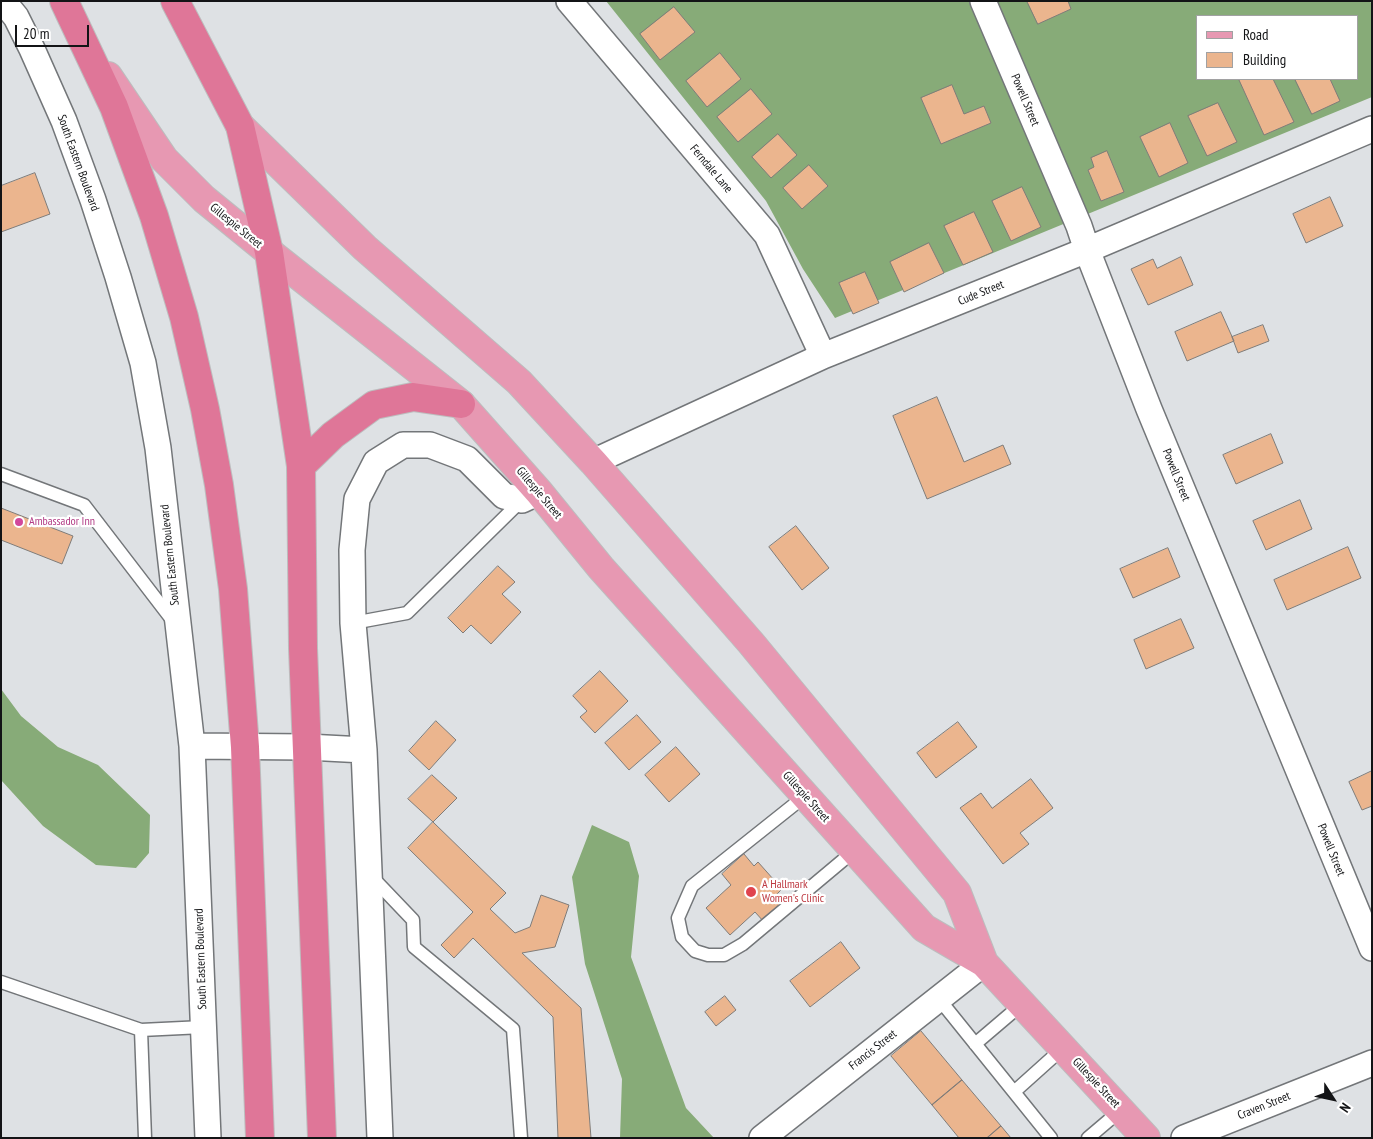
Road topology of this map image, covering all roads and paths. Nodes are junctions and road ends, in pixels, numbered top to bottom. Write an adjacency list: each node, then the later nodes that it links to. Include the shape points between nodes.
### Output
1 (3, 1): 18 (street, South Eastern Boulevard, via 16,17 64,121 99,217 143,363 158,448)
2 (64, 1): 6 (highway)
3 (175, 1): 7 (highway)
4 (569, 1): 11 (street, Ferndale Lane, via 767,235)
5 (983, 1): 9 (street, Powell Street)
6 (82, 37): 10 (main road, Gillespie Street, via 164,159 204,200); 20 (highway, via 114,107 154,216 184,317 219,485 233,589)
7 (240, 126): 10 (highway); 13 (main road, Gillespie Street, via 365,248 519,382)
8 (1372, 129): 9 (street, Cude Street)
9 (1087, 250): 11 (street, Cude Street); 26 (street, Powell Street, via 1149,409)
10 (269, 252): 12 (main road, Gillespie Street); 14 (highway)
11 (823, 356): 13 (street, Cude Street)
12 (461, 404): 14 (highway, via 413,398 374,405 333,435); 16 (main road, Gillespie Street)
13 (593, 462): 27 (main road, Gillespie Street, via 751,643 957,893)
14 (301, 466): 21 (highway)
15 (1, 474): 18 (lane, via 84,505)
16 (530, 496): 17 (lane, via 407,613); 17 (street, via 504,496 467,459 430,445 403,445 376,462 357,500 352,550); 23 (main road, Gillespie Street, via 601,568)
17 (353, 623): 22 (street)
18 (179, 628): 19 (street, South Eastern Boulevard)
19 (192, 746): 20 (street); 31 (street, South Eastern Boulevard)
20 (245, 747): 21 (street); 40 (highway)
21 (307, 747): 22 (street); 41 (highway)
22 (364, 750): 25 (street)
23 (805, 796): 24 (main road, Gillespie Street); 24 (lane, via 692,886 678,918 682,937 695,951 724,955 743,944)
24 (854, 851): 27 (main road, Gillespie Street, via 924,928)
25 (370, 875): 42 (street); 43 (lane, via 413,920 414,947 513,1029)
26 (1372, 948)
27 (984, 963): 29 (street, Francis Street); 30 (main road, Gillespie Street)
28 (1, 982): 32 (lane)
29 (939, 999): 33 (lane); 44 (street, Francis Street)
30 (1022, 1004): 33 (lane); 34 (main road, Gillespie Street)
31 (204, 1027): 32 (lane); 39 (street, South Eastern Boulevard)
32 (141, 1030): 38 (lane)
33 (975, 1044): 36 (lane)
34 (1063, 1048): 36 (lane); 37 (main road, Gillespie Street)
35 (1372, 1063): 48 (street, Craven Street)
36 (1014, 1092): 45 (lane)
37 (1121, 1110): 46 (lane); 47 (main road, Gillespie Street)
38 (145, 1138)
39 (208, 1138)
40 (260, 1138)
41 (322, 1138)
42 (380, 1138)
43 (521, 1138)
44 (762, 1138)
45 (1051, 1138)
46 (1088, 1138)
47 (1146, 1138)
48 (1184, 1138)

